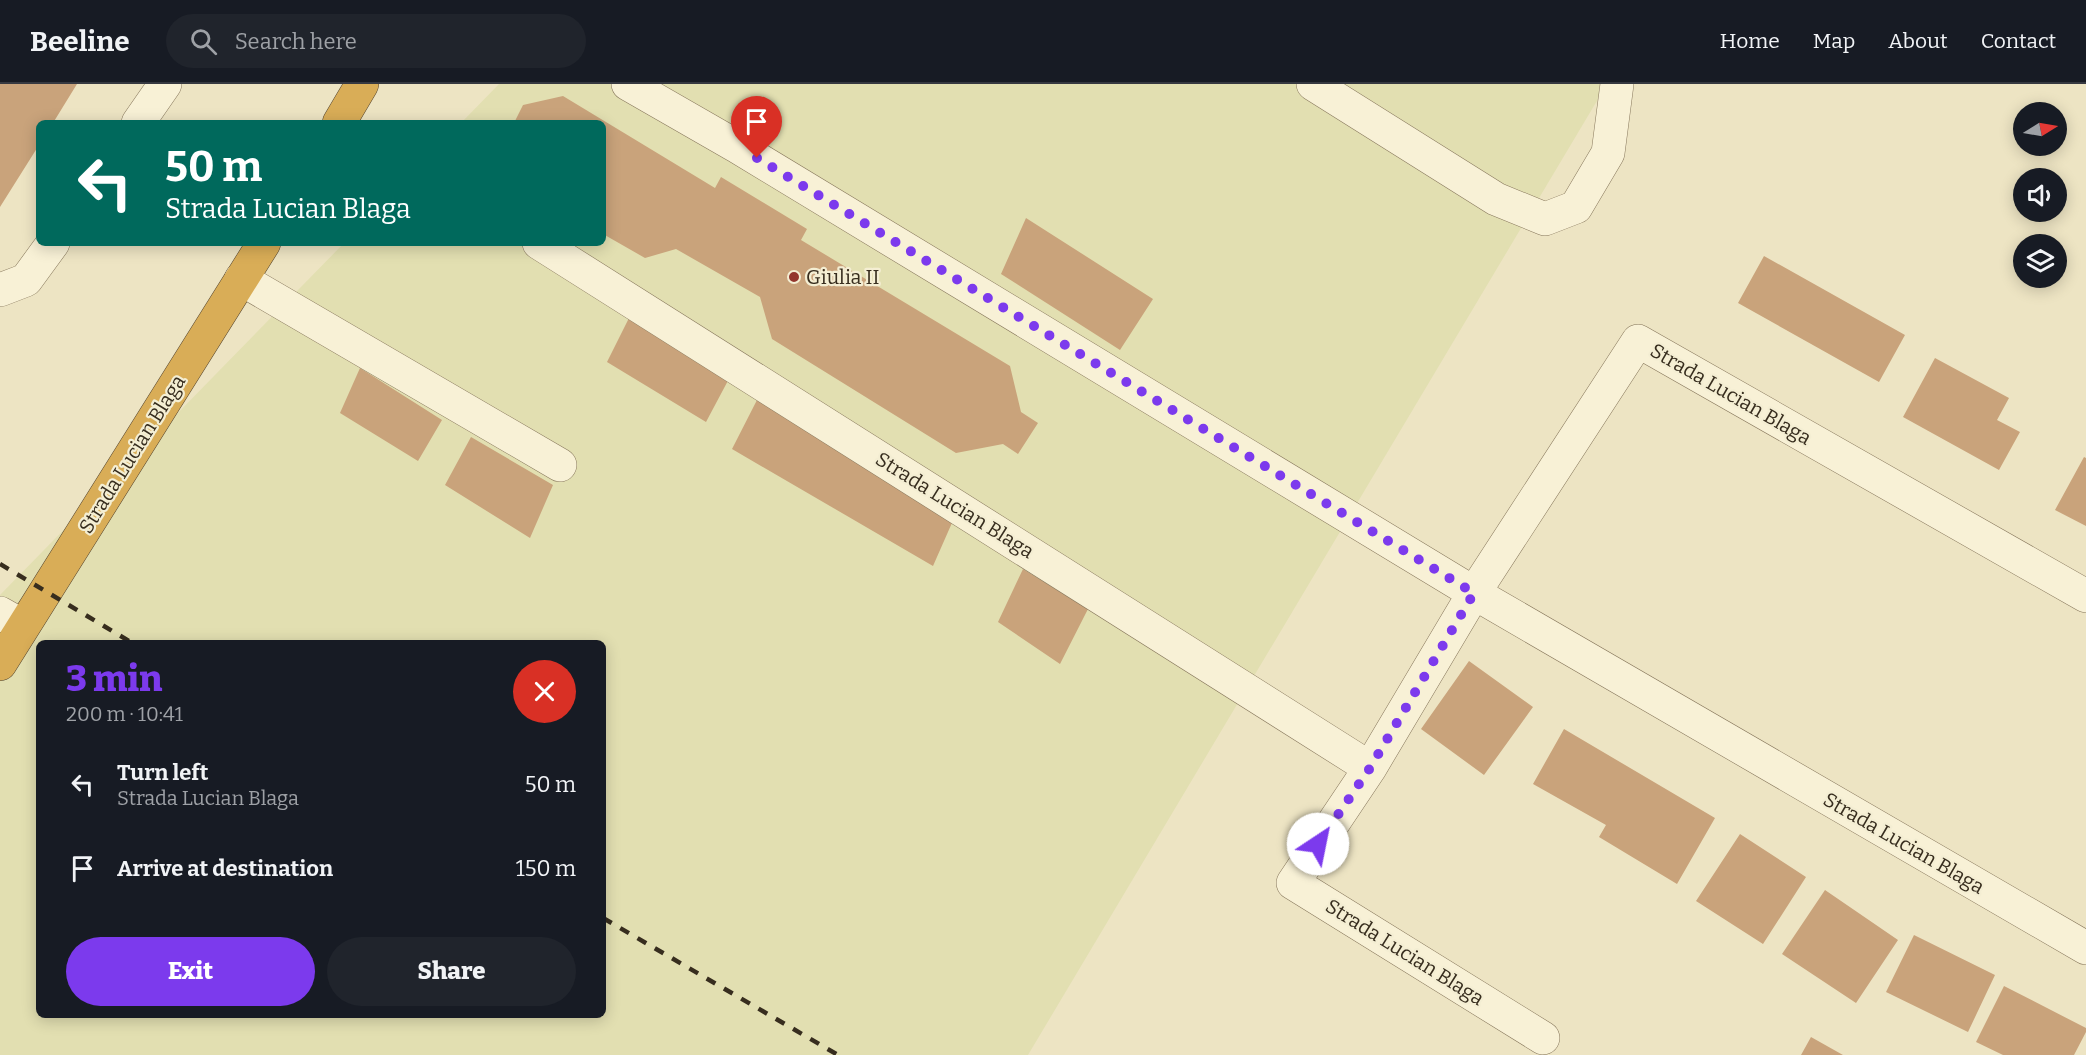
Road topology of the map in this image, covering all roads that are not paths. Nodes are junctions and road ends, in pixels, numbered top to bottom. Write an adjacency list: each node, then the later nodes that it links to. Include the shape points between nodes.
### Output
1 (165, 84): 6 (street)
2 (362, 84): 7 (highway)
3 (628, 84): 14 (street, Strada Lucian Blaga, via 757,158)
4 (1313, 84): 5 (street, via 1496,199 1545,219 1576,207 1608,153)
5 (1617, 84)
6 (140, 120)
7 (344, 120)
8 (51, 246): 12 (street, via 26,280)
9 (262, 246): 11 (highway, Strada Lucian Blaga)
10 (544, 246): 18 (street, Strada Lucian Blaga)
11 (241, 279): 13 (street); 16 (highway, Strada Lucian Blaga, via 46,592)
12 (0, 290)
13 (560, 465)
14 (1474, 593): 15 (street, Strada Lucian Blaga, via 1638,341); 18 (street, Strada Lucian Blaga); 19 (street, Strada Lucian Blaga)
15 (2086, 596)
16 (11, 619): 17 (highway, Strada Lucian Blaga)
17 (0, 664)
18 (1370, 768): 20 (street, Strada Lucian Blaga, via 1293,883)
19 (2086, 948)
20 (1543, 1038)

